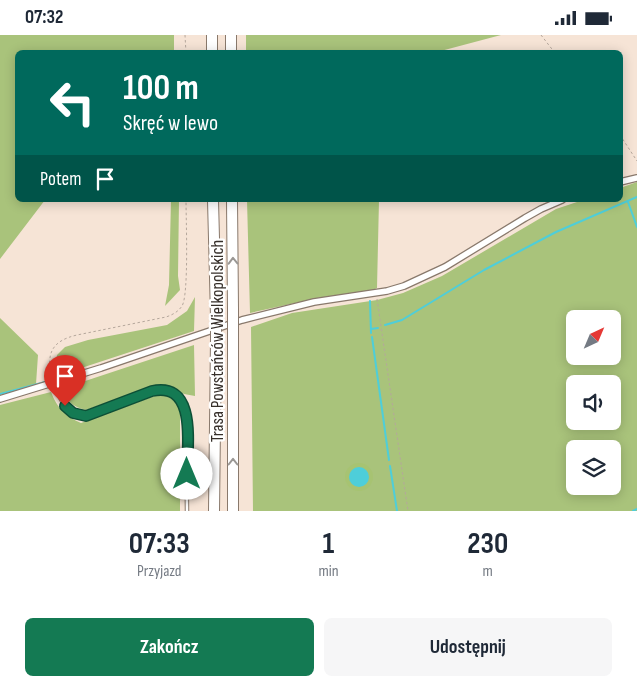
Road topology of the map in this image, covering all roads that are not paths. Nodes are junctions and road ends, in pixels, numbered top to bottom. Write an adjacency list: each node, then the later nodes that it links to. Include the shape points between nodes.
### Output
1 (212, 35): 3 (highway)
2 (230, 35): 4 (highway)
3 (212, 50)
4 (231, 50)
5 (637, 177): 6 (street)
6 (623, 181)
7 (213, 202): 13 (highway, Trasa Powstańców Wielkopolskich, bridge, via 216,316)
8 (232, 202): 14 (highway, Trasa Powstańców Wielkopolskich, one-way to 8, bridge)
9 (558, 202): 10 (street, via 524,218 445,267 404,286 314,302 242,320)
10 (54, 383): 11 (street); 12 (lane, via 65,406 82,416 152,391 163,390 176,395 186,410)
11 (0, 399)
12 (187, 511)
13 (214, 511)
14 (233, 511)

